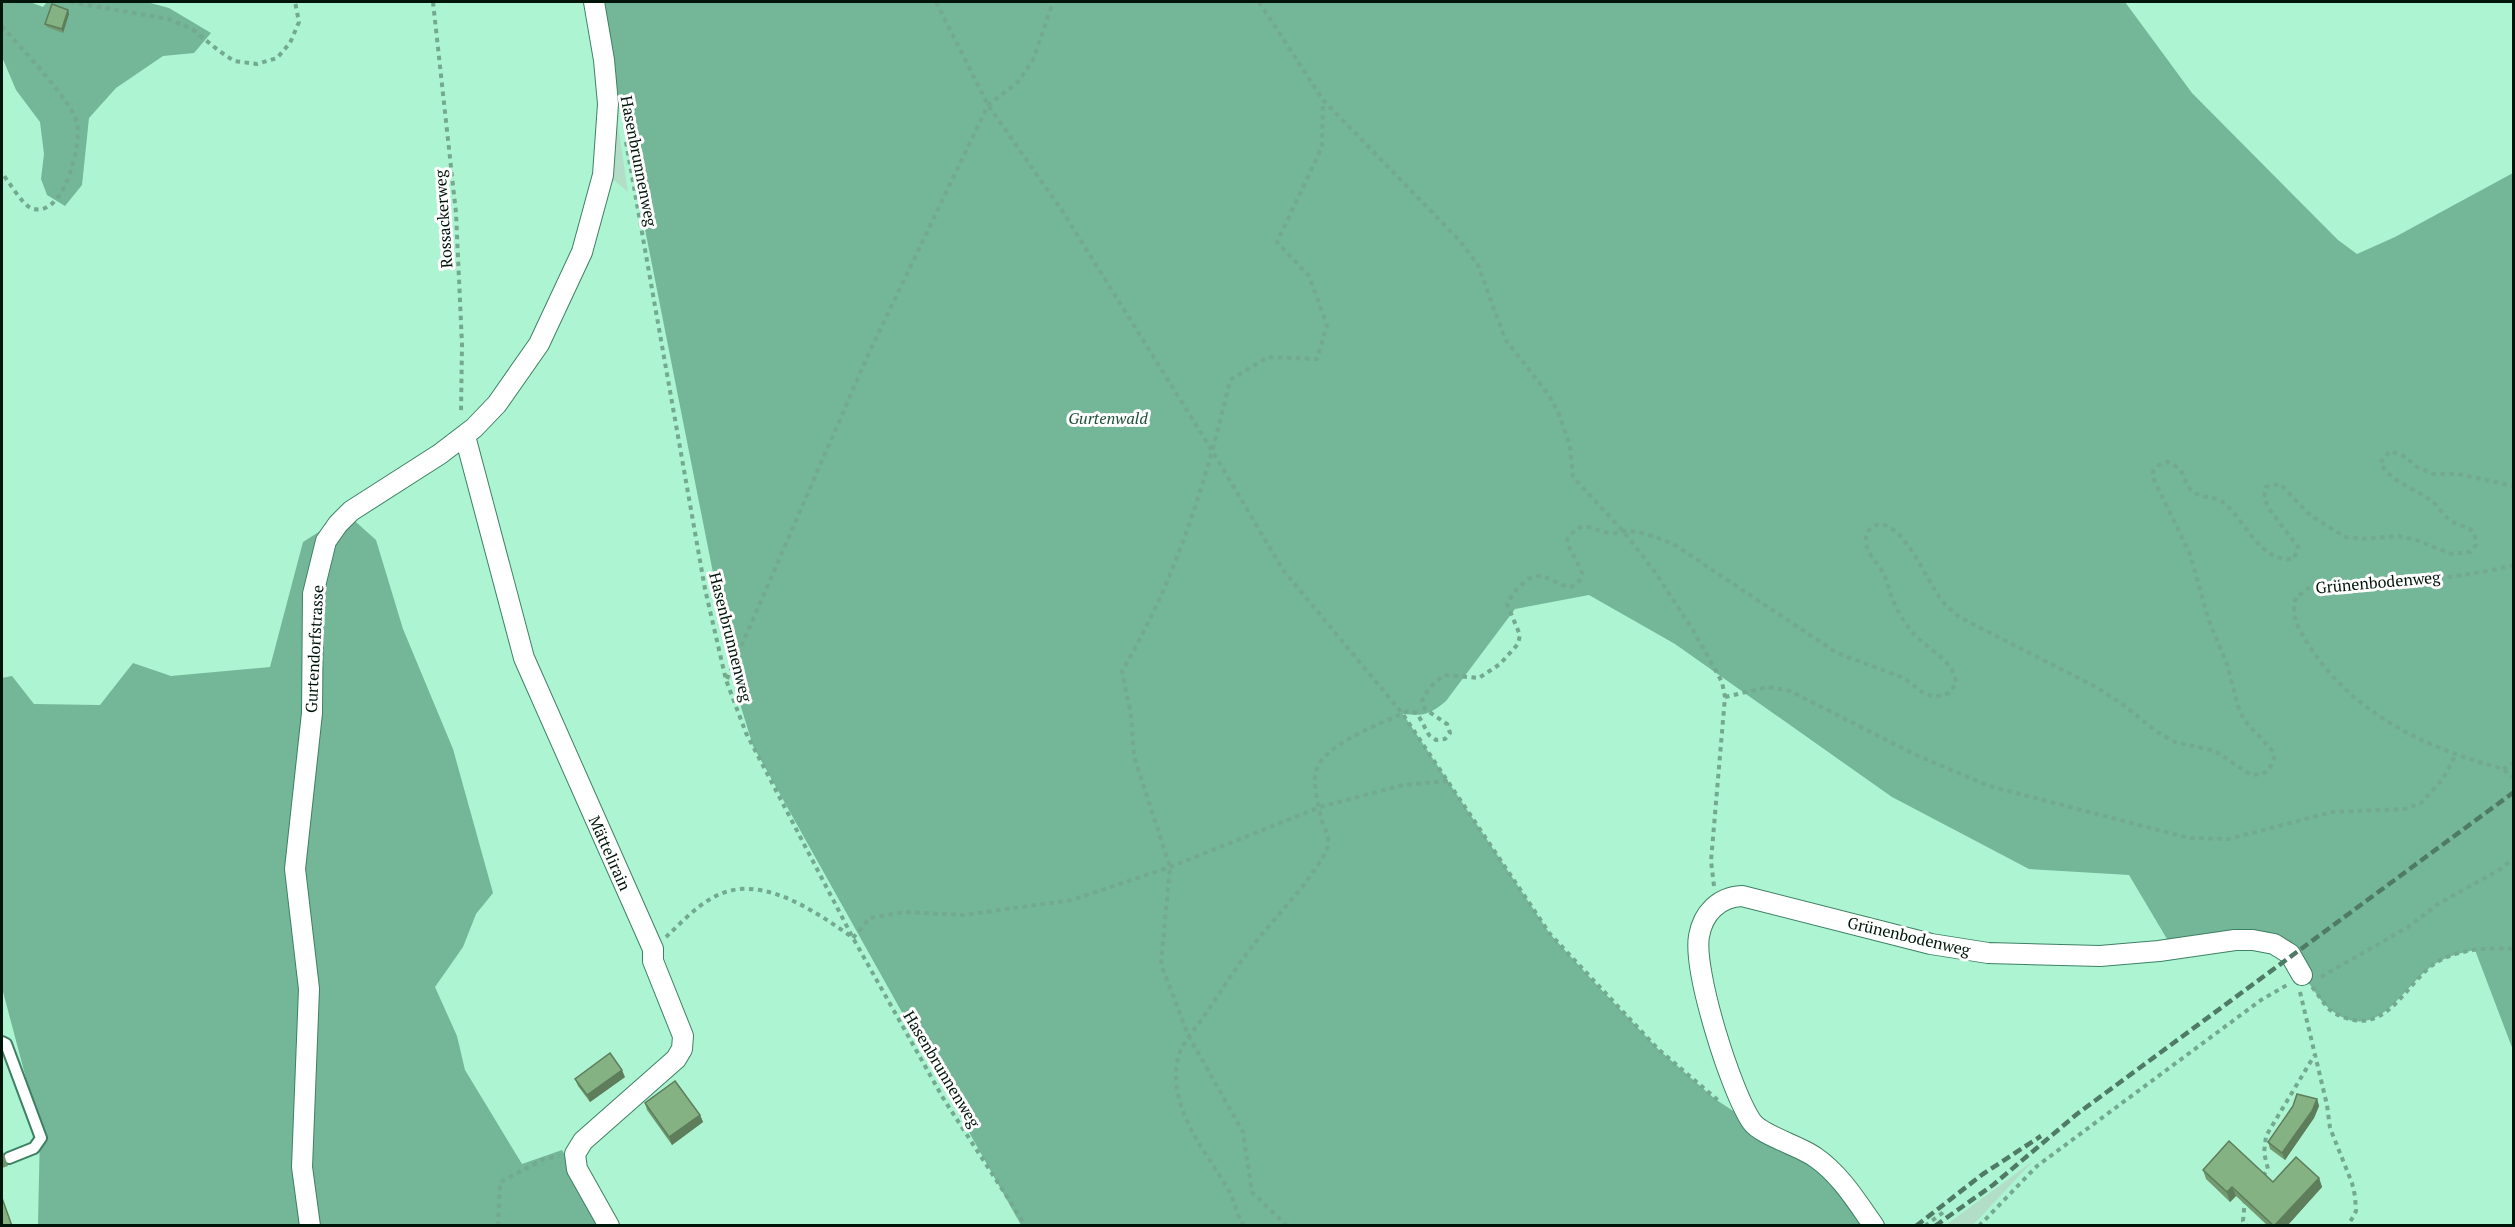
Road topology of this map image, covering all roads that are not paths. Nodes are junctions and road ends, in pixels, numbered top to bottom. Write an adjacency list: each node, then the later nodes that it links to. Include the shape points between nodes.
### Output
1 (594, 2): 2 (street, Gurtendorfstrasse, via 608,104 603,175 582,252 539,344 497,404)
2 (465, 436): 7 (street, Gurtendorfstrasse, via 338,524 326,542 313,594 312,713 295,869 309,990 302,1167); 8 (street, Mättelirain, via 524,658 653,949 653,961 683,1036 676,1059 583,1141 575,1154 577,1169)
3 (2306, 979): 6 (street, Grünenbodenweg, via 2290,954 2274,944 2253,940 2117,955 2020,955 1931,944 1742,896 1724,899 1703,923 1699,936 1702,969 1730,1074 1753,1124 1806,1150 1826,1165)
4 (2, 1042): 5 (lane, via 41,1138 34,1148)
5 (9, 1158)
6 (1874, 1225)
7 (310, 1226)
8 (609, 1226)

